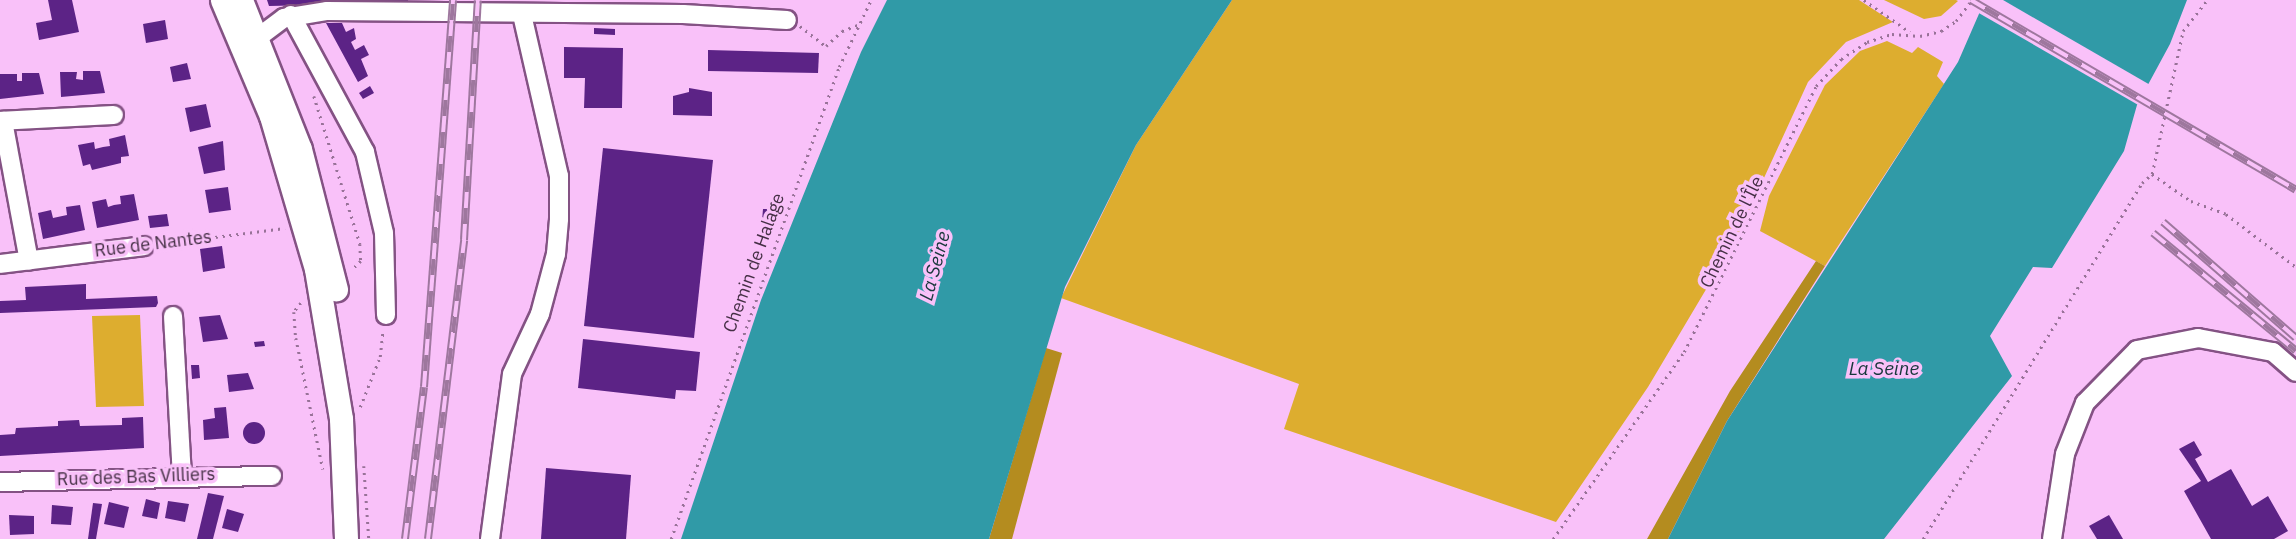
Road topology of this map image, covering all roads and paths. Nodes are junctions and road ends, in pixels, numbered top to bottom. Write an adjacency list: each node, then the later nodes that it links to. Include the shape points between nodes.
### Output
1 (222, 0): 13 (main road)
2 (241, 0): 13 (main road)
3 (872, 0): 12 (path, Chemin de Halage)
4 (1864, 0): 14 (path)
5 (1972, 0): 14 (path, Chemin de l'Île, via 1956,21 1941,31)
6 (2207, 0): 18 (path, via 2183,31)
7 (398, 6): 9 (street); 10 (street)
8 (684, 7): 10 (street); 11 (street)
9 (305, 9): 13 (street); 26 (street, via 365,152 384,233)
10 (522, 14): 38 (street, via 559,176 559,219 556,254 540,314 512,374)
11 (787, 20): 12 (path, via 826,46 842,31)
12 (860, 24): 39 (path, Chemin de Halage, via 839,67)
13 (247, 34): 19 (main road); 36 (main road, via 311,183 337,293 353,402)
14 (1911, 34): 40 (path, Chemin de l'Île, via 1867,42 1841,59 1816,86 1684,352)
15 (311, 85): 24 (path, via 360,244 361,261)
16 (114, 115): 17 (street)
17 (1, 121): 21 (street)
18 (2152, 174): 23 (path, via 2191,201 2226,214); 41 (path, via 2142,183)
19 (306, 225): 20 (path, Rue de Nantes); 35 (main road, via 334,366)
20 (144, 246): 21 (street, Rue de Nantes)
21 (29, 261): 22 (street, Rue de Nantes)
22 (0, 264)
23 (2296, 267)
24 (351, 272)
25 (303, 300): 33 (path, via 294,312 296,338)
26 (386, 315): 29 (path, via 380,357 360,402)
27 (173, 316): 31 (street)
28 (2296, 372): 42 (street, via 2273,352 2198,338 2137,350 2085,403 2065,454)
29 (360, 413)
30 (364, 465): 37 (path)
31 (183, 474): 32 (street, Rue des Bas Villiers); 34 (street, Rue des Bas Villiers)
32 (272, 475)
33 (326, 481)
34 (0, 482)
35 (346, 539)
36 (356, 539)
37 (369, 539)
38 (490, 539)
39 (671, 539)
40 (1553, 539)
41 (1923, 539)
42 (2052, 539)

